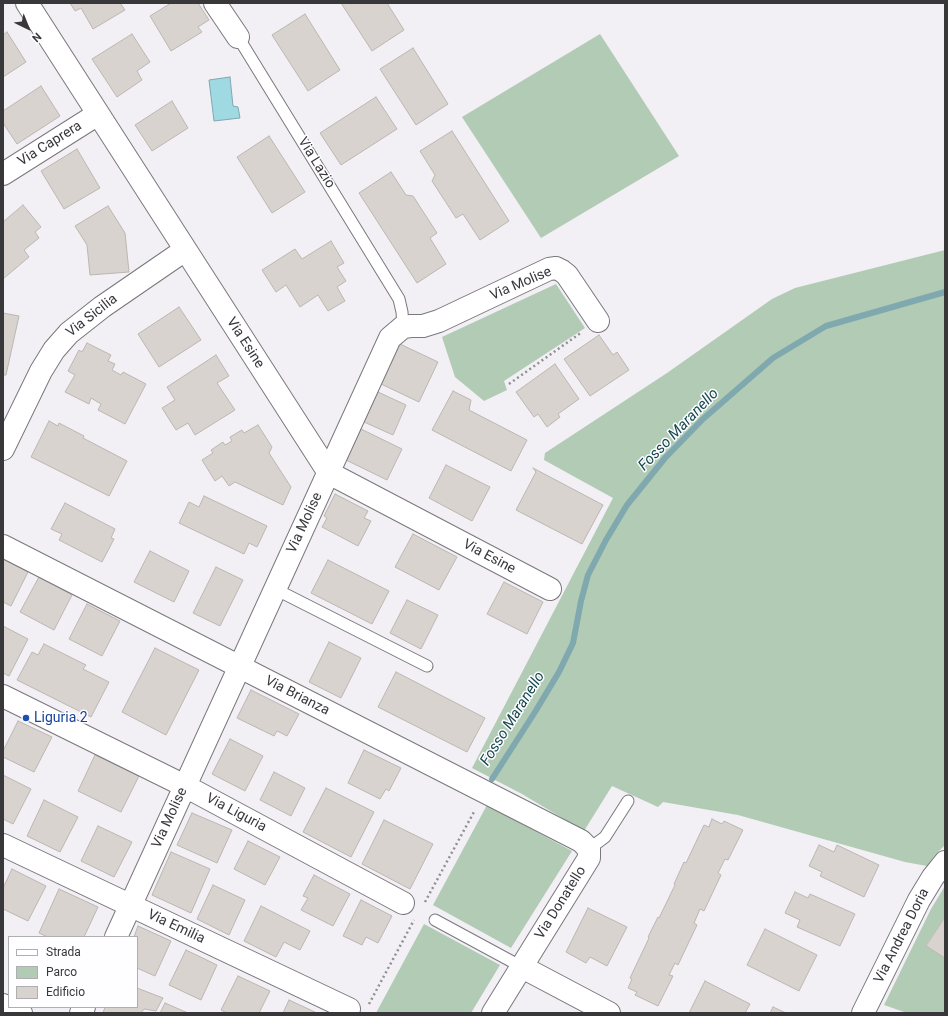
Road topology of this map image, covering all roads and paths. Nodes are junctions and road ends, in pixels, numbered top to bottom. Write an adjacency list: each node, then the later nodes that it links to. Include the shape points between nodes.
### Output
1 (27, 3): 4 (street, Via Esine)
2 (215, 3): 3 (street, Via Lazio)
3 (238, 37): 8 (lane, Via Lazio, via 399,299)
4 (98, 114): 5 (street, Via Caprera); 6 (street, Via Esine)
5 (3, 174)
6 (185, 250): 10 (street, Via Sicilia, via 69,333 41,371); 11 (street, Via Esine)
7 (598, 321): 8 (street, Via Molise, via 567,275 556,268 439,321 423,326); 9 (path)
8 (403, 327): 11 (street, Via Molise, via 390,338)
9 (509, 384)
10 (3, 449)
11 (328, 473): 13 (street, Via Molise); 14 (street, Via Esine)
12 (3, 546): 16 (street, Via Brianza)
13 (275, 588): 15 (lane); 16 (street, Via Molise)
14 (550, 588)
15 (427, 666)
16 (239, 667): 18 (street, Via Molise); 21 (street, Via Brianza, via 580,841)
17 (3, 696): 18 (street, Via Liguria)
18 (185, 786): 23 (street, Via Liguria); 24 (street, Via Molise)
19 (628, 801): 21 (lane, Via Donatello, via 605,837)
20 (3, 845): 24 (street, Via Emilia)
21 (589, 849): 27 (street, Via Donatello, via 589,858)
22 (945, 862): 33 (street, Via Andrea Doria, via 919,900)
23 (403, 903)
24 (130, 906): 26 (street, Via Molise); 29 (street, Via Emilia)
25 (435, 920): 27 (lane)
26 (116, 936)
27 (522, 967): 31 (street, Via Donatello); 32 (street)
28 (10, 1008): 30 (street)
29 (349, 1010)
30 (21, 1013)
31 (492, 1013)
32 (609, 1013)
33 (863, 1013)

